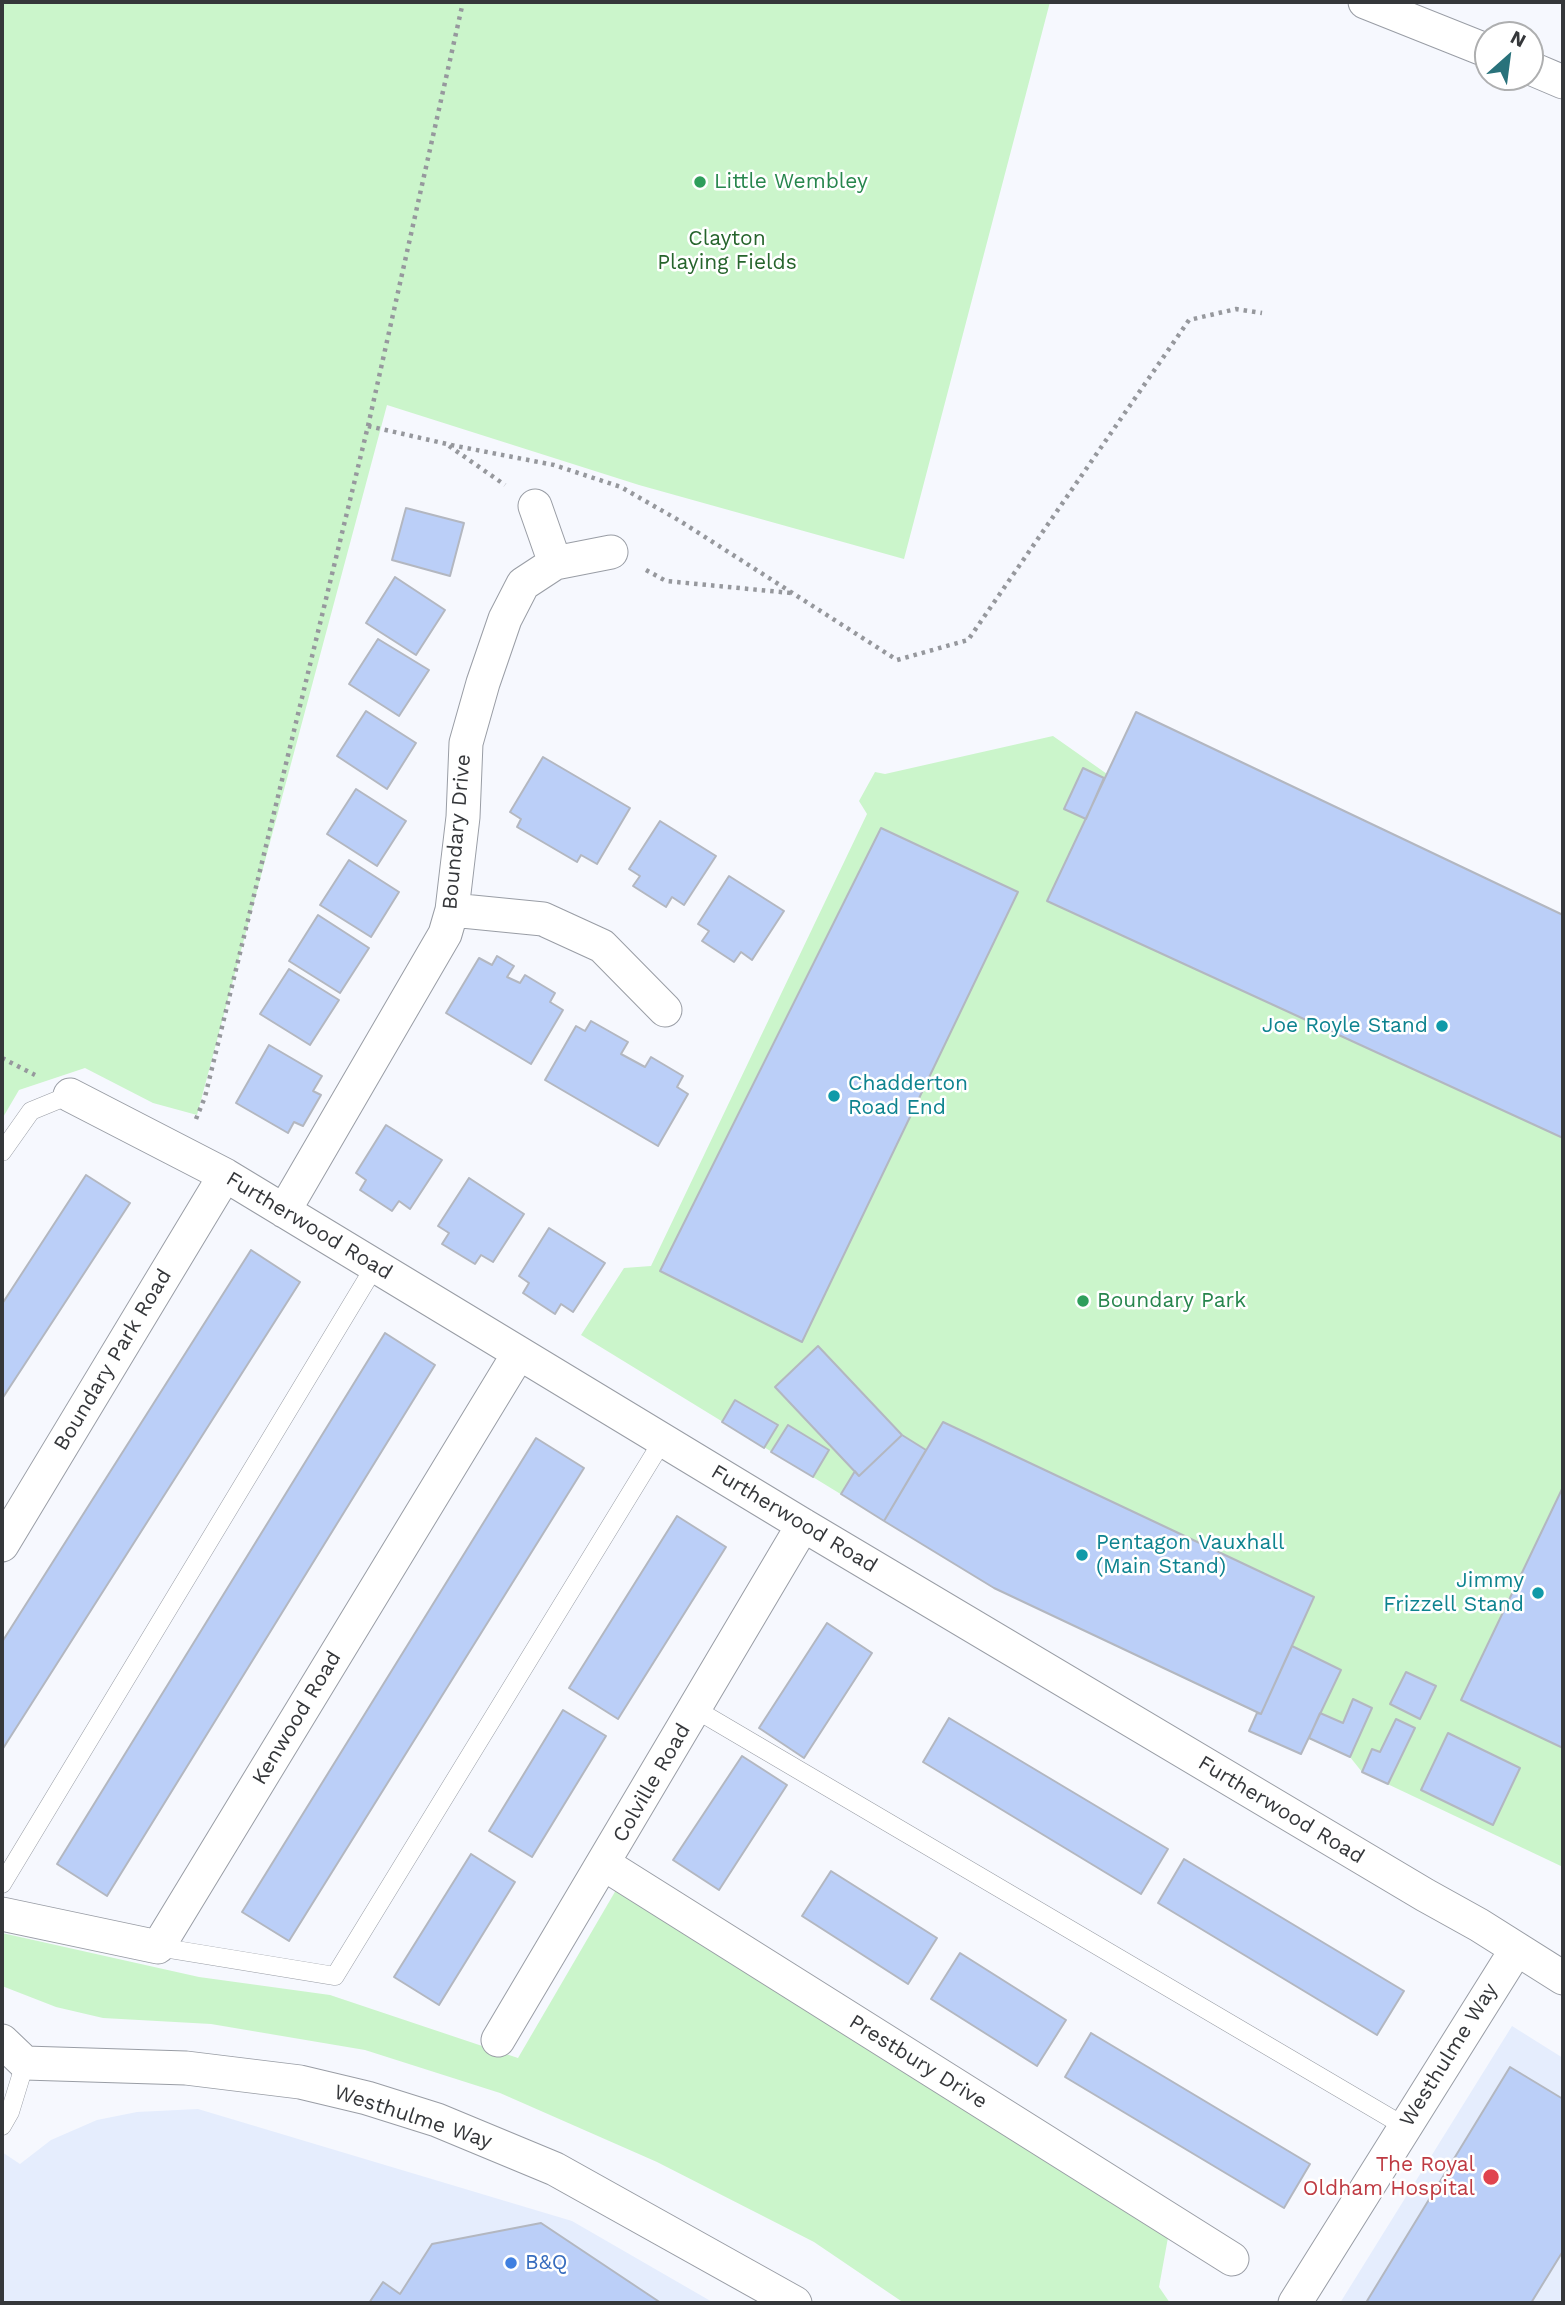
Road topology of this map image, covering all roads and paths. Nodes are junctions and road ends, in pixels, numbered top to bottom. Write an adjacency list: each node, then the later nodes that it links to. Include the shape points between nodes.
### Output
1 (463, 2): 7 (path)
2 (1365, 2): 3 (street)
3 (1474, 45)
4 (1544, 74): 5 (street)
5 (1563, 82)
6 (1262, 313): 13 (path, via 1236,309 1189,320 968,640 897,660)
7 (368, 426): 8 (path); 18 (path, via 205,1097)
8 (446, 443): 9 (path); 13 (path, via 555,465 621,487)
9 (535, 506): 11 (street)
10 (611, 552): 11 (street, Boundary Drive)
11 (555, 563): 14 (street, Boundary Drive, via 523,584 505,619 483,683 466,743)
12 (667, 581): 13 (path)
13 (792, 593)
14 (452, 911): 15 (street, via 543,919 602,946); 20 (street, Boundary Drive, via 445,934)
15 (665, 1010)
16 (70, 1094): 17 (lane, via 31,1111); 18 (street, Furtherwood Road)
17 (2, 1152)
18 (182, 1152): 19 (street, Furtherwood Road)
19 (225, 1175): 20 (street, Furtherwood Road); 25 (street, Boundary Park Road)
20 (284, 1211): 21 (street, Furtherwood Road)
21 (375, 1266): 22 (street, Furtherwood Road); 28 (lane)
22 (519, 1353): 23 (street, Furtherwood Road); 30 (street, Kenwood Road)
23 (663, 1440): 24 (street, Furtherwood Road); 30 (lane, via 335,1976)
24 (803, 1525): 26 (street, Colville Road); 31 (street, Furtherwood Road)
25 (2, 1545)
26 (695, 1709): 27 (street, Colville Road); 36 (lane)
27 (604, 1864): 33 (street, Colville Road); 37 (street, Prestbury Drive)
28 (2, 1884)
29 (2, 1914): 30 (street)
30 (158, 1947)
31 (1516, 1950): 32 (street, Furtherwood Road); 36 (street, Westhulme Way)
32 (1563, 1978)
33 (498, 2040)
34 (13, 2052): 35 (lane, via 10,2112); 38 (street, Westhulme Way, via 300,2082 414,2112 555,2169)
35 (2, 2126)
36 (1404, 2126): 39 (street, Westhulme Way)
37 (1232, 2259)
38 (794, 2303)
39 (1295, 2303)

